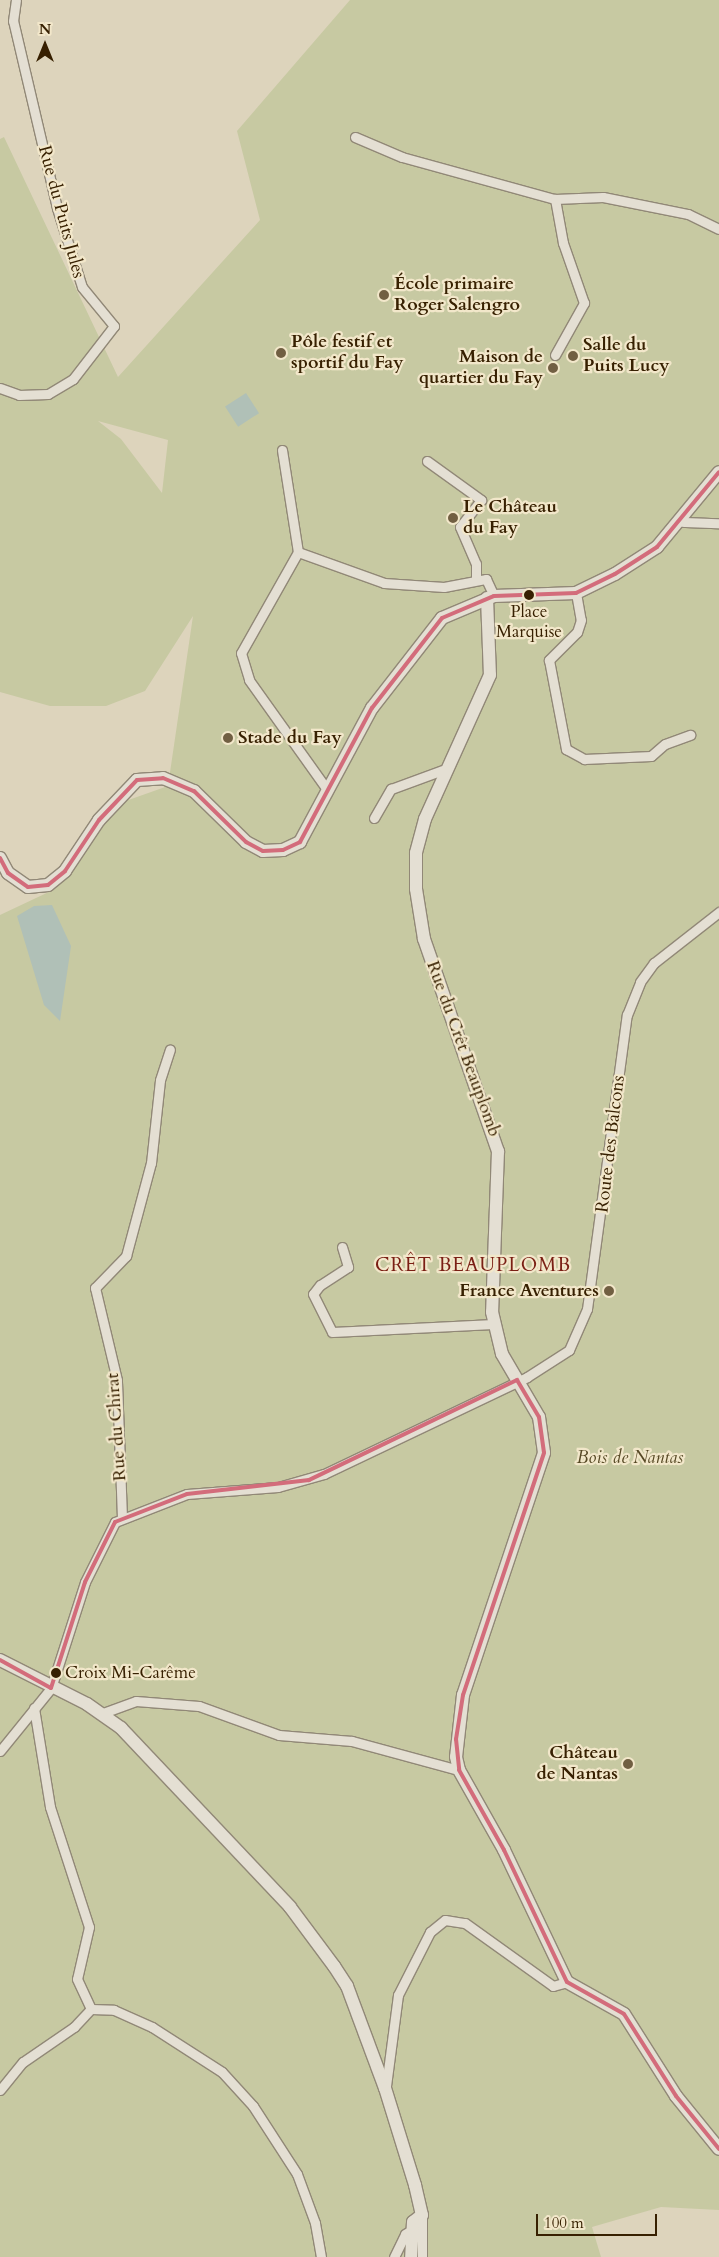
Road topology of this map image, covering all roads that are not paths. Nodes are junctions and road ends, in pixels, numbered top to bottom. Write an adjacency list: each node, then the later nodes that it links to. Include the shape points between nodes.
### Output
1 (16, 0): 6 (street, Rue du Puits Jules, via 13,21 54,199 82,287 114,326 73,379 48,394 19,394)
2 (355, 137): 3 (street, via 402,157)
3 (555, 199): 4 (street, via 603,197 688,214); 5 (street, via 563,243 584,302)
4 (719, 229)
5 (555, 355)
6 (0, 388)
7 (282, 450): 12 (street)
8 (427, 461): 13 (street, via 481,500 460,527 476,564)
9 (719, 472): 10 (street)
10 (683, 522): 11 (street); 14 (street, via 657,547)
11 (719, 522)
12 (298, 552): 13 (street, via 384,583 444,587); 18 (street, via 241,653 249,680)
13 (476, 578): 15 (street, via 486,578)
14 (576, 594): 15 (street); 16 (street, via 581,620 577,632 549,660 566,749 584,759 650,756 665,744)
15 (490, 597): 17 (street, Rue du Crêt Beauplomb, via 490,675); 18 (street, via 442,618 424,637 372,708)
16 (690, 735)
17 (443, 770): 19 (street, via 391,789); 24 (street, Rue du Crêt Beauplomb, via 416,853 416,889 424,940 498,1151 491,1272)
18 (326, 788): 20 (street, via 300,842 282,850 263,851 246,842 194,791 179,782 137,780 99,820 65,871 48,886 28,888 8,873)
19 (374, 818)
20 (0, 858)
21 (719, 912): 25 (street, Route des Balcons, via 654,962 636,992 624,1031 609,1135 605,1202 587,1309 569,1350)
22 (170, 1050): 26 (street, Rue du Chirat, via 160,1080 150,1164 126,1256 95,1288 117,1380)
23 (342, 1247): 24 (street, via 348,1267 320,1285 313,1294 332,1332)
24 (494, 1324): 25 (street, Rue du Crêt Beauplomb, via 502,1354)
25 (517, 1380): 26 (street, Route des Balcons, via 309,1480 278,1487 187,1494); 32 (street, Rue du Crêt Beauplomb, via 539,1417 544,1453 462,1695 456,1739)
26 (122, 1518): 28 (street, via 105,1534 85,1582)
27 (0, 1660): 28 (street)
28 (50, 1688): 29 (street); 30 (street)
29 (34, 1708): 31 (street); 34 (street, via 50,1807 87,1919 88,1942 77,1980)
30 (103, 1713): 32 (street, via 136,1700 199,1706 279,1735 352,1741); 35 (street, via 306,1926 347,1986)
31 (0, 1750)
32 (458, 1770): 33 (street, Rue du Crêt Beauplomb, via 504,1850)
33 (567, 1982): 35 (street, via 553,1986 465,1923 445,1920 426,1940 398,1995); 37 (street, via 624,2014 676,2096)
34 (91, 2009): 36 (street, via 74,2027 22,2062); 40 (street, via 114,2010 152,2027 222,2072 253,2106 298,2174 315,2223)
35 (385, 2088): 38 (street)
36 (0, 2090)
37 (719, 2149)
38 (422, 2214): 39 (street); 43 (street)
39 (412, 2230): 41 (street, via 405,2234); 42 (street)
40 (321, 2257)
41 (394, 2257)
42 (411, 2257)
43 (422, 2257)

